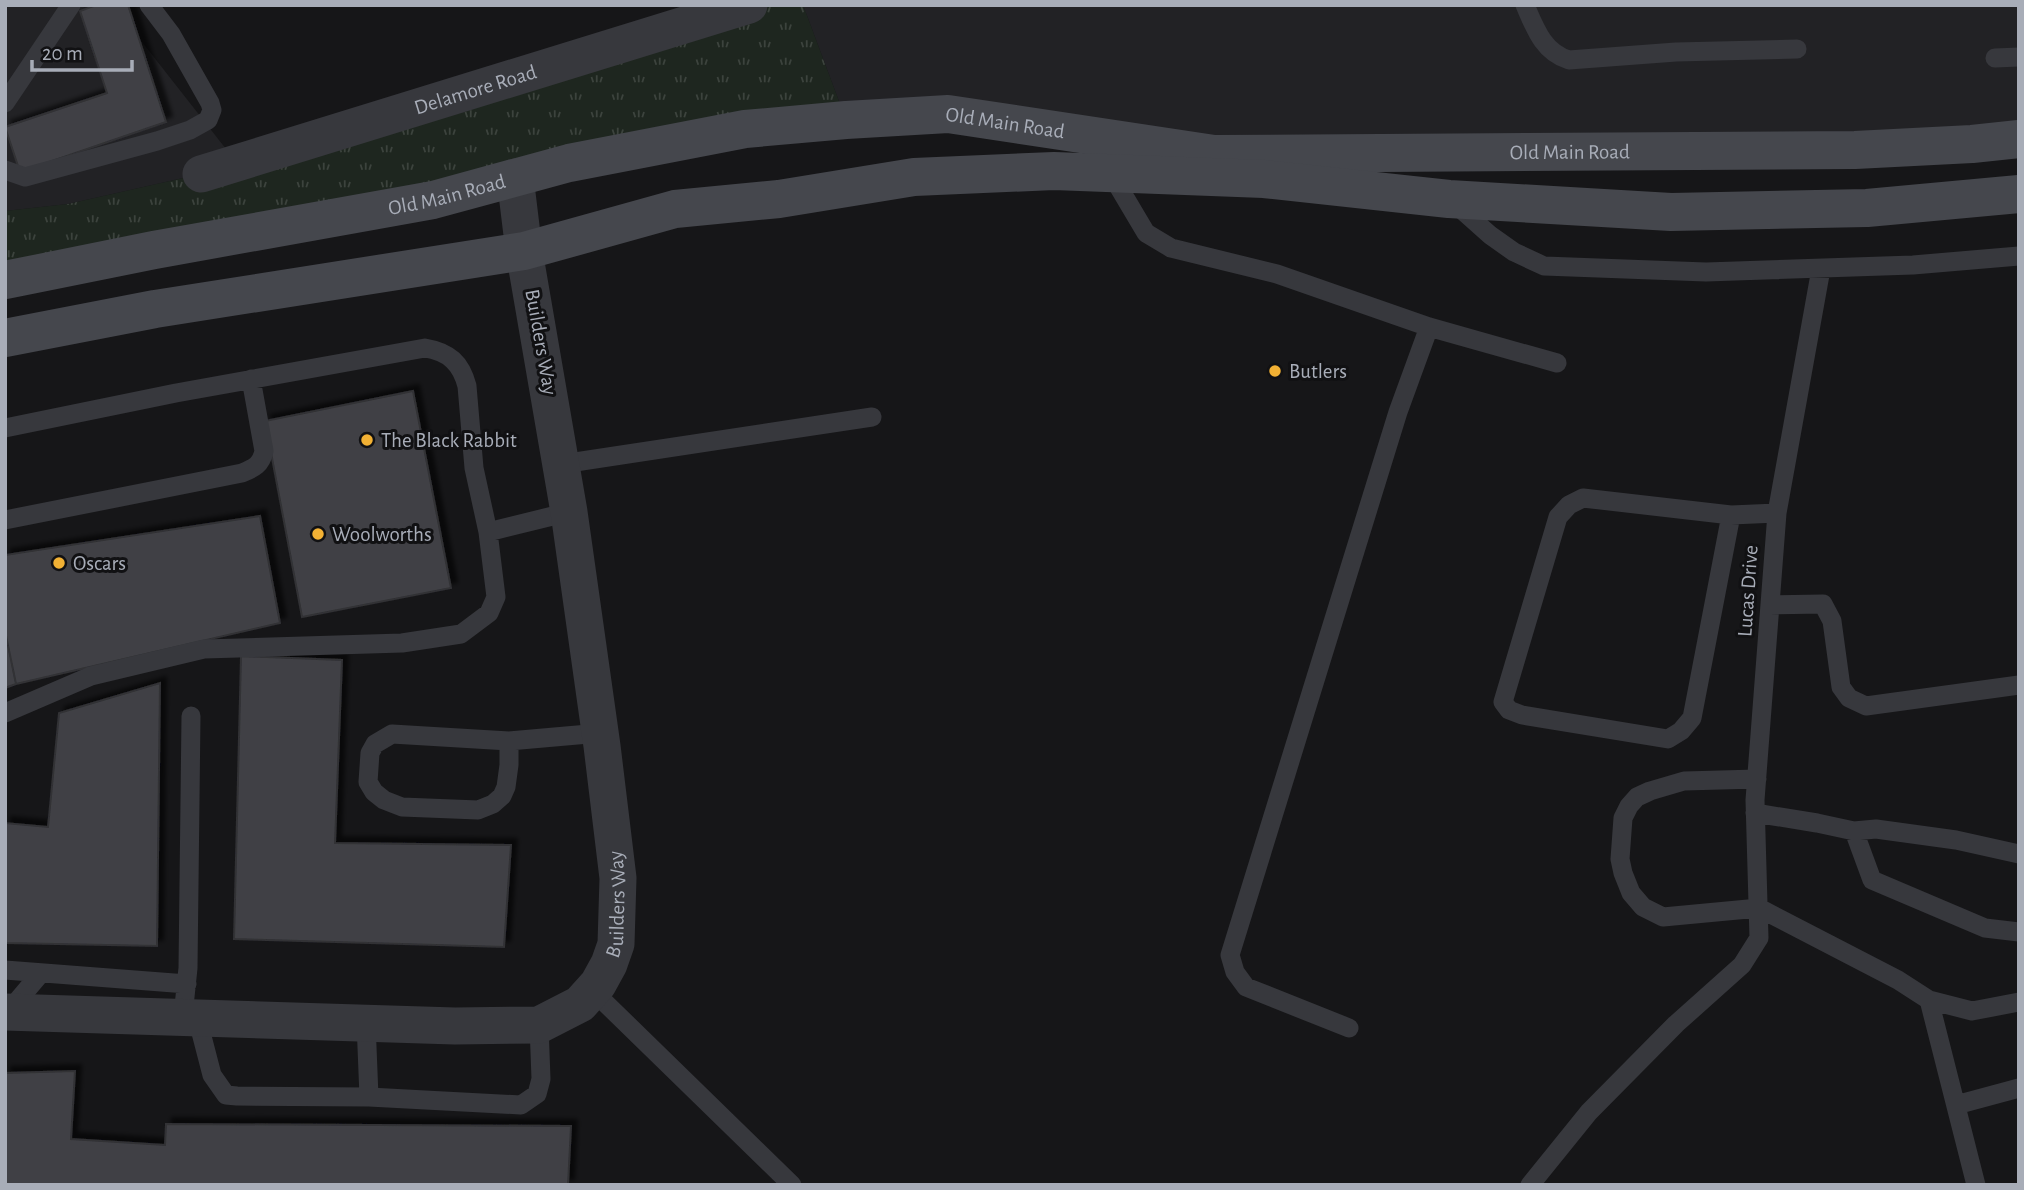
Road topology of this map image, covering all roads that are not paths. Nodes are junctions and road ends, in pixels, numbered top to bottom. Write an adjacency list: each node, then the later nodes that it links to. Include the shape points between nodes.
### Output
1 (71, 5): 8 (lane)
2 (149, 5): 10 (lane, via 210,103 208,120 157,141 25,177)
3 (749, 5): 11 (street, Delamore Road)
4 (1525, 5): 5 (lane, via 1545,44 1569,60)
5 (1797, 49)
6 (2019, 57): 7 (lane)
7 (1995, 58)
8 (5, 103)
9 (2019, 139): 13 (main road, Old Main Road, via 1855,150 1214,155 948,114 745,129)
10 (5, 170)
11 (201, 174)
12 (1111, 174): 15 (main road, Old Main Road, via 1264,179); 16 (main road, Old Main Road, via 1054,171 914,177 779,199 675,209); 20 (lane, via 1146,233 1171,248 1277,274)
13 (515, 177): 16 (street, Builders Way); 19 (main road, Old Main Road, via 433,200)
14 (2019, 194): 15 (main road, Old Main Road, via 1867,208 1671,212)
15 (1449, 199): 18 (lane, via 1490,235 1544,266 1706,272)
16 (524, 251): 21 (main road, Old Main Road, via 155,309); 26 (street, Builders Way)
17 (2019, 256): 18 (lane)
18 (1821, 269): 28 (lane, Lucas Drive)
19 (7, 278)
20 (1429, 327): 22 (lane); 53 (lane, via 1398,412 1230,955 1246,987)
21 (5, 338)
22 (1557, 363)
23 (251, 379): 25 (lane); 30 (lane, via 264,451 257,467); 31 (lane, via 425,348 450,356 467,386 474,468)
24 (872, 417): 26 (lane)
25 (5, 428)
26 (562, 464): 27 (street, Builders Way)
27 (569, 512): 31 (lane); 36 (street, Builders Way)
28 (1777, 513): 29 (lane); 32 (lane, Lucas Drive)
29 (1731, 515): 29 (lane, via 1583,498 1569,505 1559,517 1503,702 1522,715 1655,737 1668,739 1681,731 1692,718)
30 (5, 520)
31 (488, 532): 34 (lane, via 494,605 479,623 461,634 402,643 204,649 91,676)
32 (1770, 606): 33 (lane, via 1823,604 1832,621 1841,687 1849,698 1866,706); 38 (lane, Lucas Drive)
33 (2019, 685)
34 (5, 713)
35 (191, 716): 49 (lane)
36 (600, 733): 37 (lane); 46 (street, Builders Way, via 618,878 618,917 609,964)
37 (509, 741): 37 (lane, via 392,734 375,744 368,782 384,800 402,807 478,810 502,796)
38 (1757, 779): 39 (lane, Lucas Drive); 42 (lane, via 1684,781 1637,797 1623,818 1619,843 1623,873 1632,893 1657,916)
39 (1755, 813): 40 (lane); 42 (lane, Lucas Drive)
40 (1854, 831): 41 (lane, via 1876,829 1956,840); 43 (lane, via 1872,880 1984,928)
41 (2019, 854)
42 (1760, 914): 47 (lane, via 1898,980); 58 (lane, Lucas Drive, via 1759,938 1742,965 1675,1024 1589,1112)
43 (2019, 932)
44 (5, 970): 45 (lane)
45 (41, 973): 49 (lane); 50 (lane)
46 (592, 990): 52 (street, Builders Way, via 580,1004); 57 (lane)
47 (1928, 1000): 48 (lane, via 1972,1011); 56 (lane)
48 (2019, 1002)
49 (189, 1006): 50 (street, Builders Way); 51 (street, Builders Way); 55 (lane, via 209,1068 226,1095)
50 (7, 1012)
51 (366, 1022): 52 (street, Builders Way); 55 (lane)
52 (539, 1026): 55 (lane, via 541,1079 537,1094 521,1105)
53 (1349, 1028)
54 (2019, 1088): 56 (lane)
55 (369, 1097)
56 (1956, 1105): 59 (lane)
57 (792, 1185)
58 (1530, 1185)
59 (1976, 1185)

